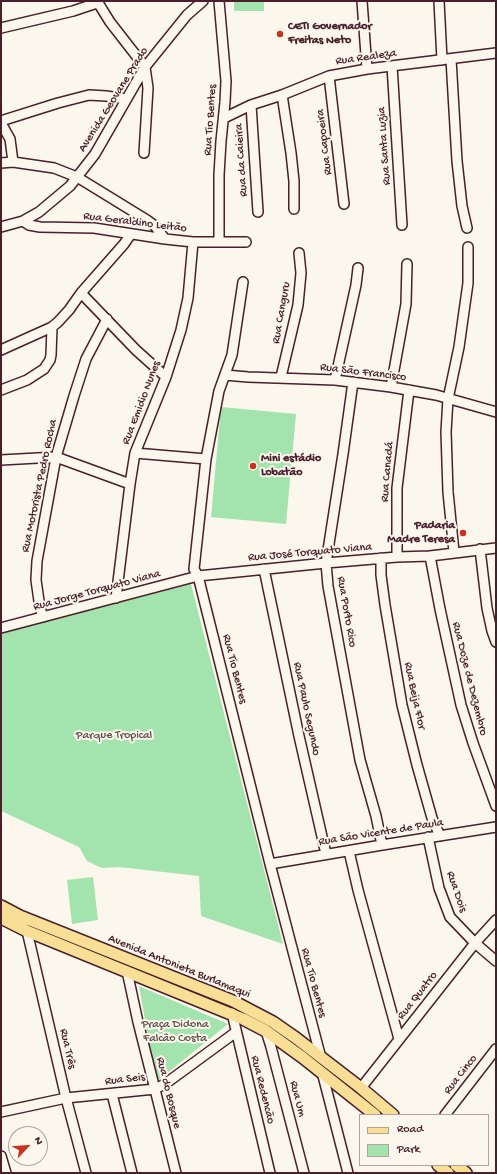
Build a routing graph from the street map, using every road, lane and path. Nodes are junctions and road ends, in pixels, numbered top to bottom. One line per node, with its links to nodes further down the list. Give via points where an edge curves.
1 (202, 1): 10 (street, Avenida Geovane Prado, via 187,15)
2 (219, 1): 16 (street, Rua Tio Bentes, via 226,81)
3 (362, 1): 11 (street)
4 (439, 1): 8 (street)
5 (97, 2): 6 (street, via 59,15); 10 (street)
6 (1, 28)
7 (496, 53): 8 (street, Rua Realeza)
8 (447, 60): 9 (street, Rua Realeza); 28 (street, via 462,206)
9 (392, 66): 11 (street, Rua Realeza); 26 (street, Rua Santa Luzia)
10 (145, 67): 14 (street, Avenida Geovane Prado); 18 (street, via 148,88)
11 (366, 69): 12 (street, Rua Realeza)
12 (329, 76): 13 (street, Rua Realeza); 22 (street, Rua Capoeira)
13 (282, 95): 15 (street, Rua Realeza); 23 (street, via 294,181)
14 (126, 99): 17 (street, via 89,95); 21 (street, Avenida Geovane Prado, via 95,154)
15 (251, 105): 16 (street, Rua Realeza); 24 (street, Rua da Caieira)
16 (224, 118): 31 (street, Rua Tio Bentes, via 219,175)
17 (1, 122): 19 (street, via 10,139)
18 (144, 153)
19 (13, 162): 20 (street); 21 (street, via 54,168)
20 (1, 163)
21 (78, 177): 25 (street, Avenida Geovane Prado, via 39,212); 30 (street, via 148,220)
22 (344, 204)
23 (294, 209)
24 (258, 212)
25 (23, 221): 27 (street, Avenida Geovane Prado); 29 (street, Rua Geraldino Leitão, via 40,227 94,228)
26 (402, 225)
27 (1, 227)
28 (467, 228)
29 (131, 234): 30 (street, Rua Geraldino Leitão); 39 (street)
30 (165, 239): 32 (street, Rua Geraldino Leitão)
31 (219, 241): 32 (street, Rua Geraldino Leitão); 33 (street, Rua Geraldino Leitão)
32 (193, 242): 44 (street, Rua Emidio Nunes, via 186,305)
33 (246, 242)
34 (468, 247): 51 (street, via 468,283 464,314)
35 (299, 253): 45 (street, Rua Canguru, via 301,273 298,305)
36 (408, 264): 48 (street, via 406,304)
37 (358, 268): 46 (street)
38 (243, 282): 43 (street, Rua Tio Bentes, via 232,355)
39 (81, 293): 40 (street); 41 (street, via 64,317)
40 (107, 319): 44 (street); 54 (street, Rua Motorista Pedro Rocha, via 86,359)
41 (52, 327): 42 (street); 49 (street, via 51,356 44,369 27,380)
42 (1, 350)
43 (225, 375): 45 (street, Rua São Francisco); 55 (street, Rua Tio Bentes, via 218,391)
44 (166, 377): 53 (street, Rua Emidio Nunes)
45 (281, 377): 46 (street, Rua São Francisco)
46 (336, 380): 47 (street, Rua São Francisco)
47 (353, 382): 48 (street, Rua São Francisco); 64 (street, Rua Porto Rico)
48 (391, 387): 50 (street, Rua São Francisco)
49 (1, 390)
50 (409, 390): 51 (street, Rua São Francisco); 62 (street, Rua Canadá, via 397,488)
51 (448, 399): 52 (street, Rua São Francisco); 60 (street, via 447,463)
52 (496, 412)
53 (136, 452): 55 (street); 57 (street, Rua Emidio Nunes)
54 (56, 457): 56 (street); 57 (street); 68 (street, Rua Motorista Pedro Rocha, via 36,561 36,580)
55 (206, 459): 66 (street, Rua Tio Bentes, via 194,569)
56 (1, 460)
57 (130, 484): 67 (street, Rua Emidio Nunes)
58 (496, 548): 59 (street, Rua José Torquato Viana)
59 (480, 550): 60 (street, Rua José Torquato Viana); 70 (street, via 487,608)
60 (454, 552): 61 (street, Rua José Torquato Viana)
61 (430, 556): 62 (street, Rua José Torquato Viana); 71 (street, Rua Doze de Dezembro, via 462,705)
62 (397, 557): 63 (street, Rua José Torquato Viana)
63 (381, 558): 64 (street, Rua José Torquato Viana); 73 (street, Rua Beija Flor, via 385,605 402,705 432,818)
64 (326, 563): 65 (street, Rua José Torquato Viana); 75 (street, Rua Porto Rico, via 360,760)
65 (264, 569): 66 (street, Rua José Torquato Viana); 77 (street, Rua Paulo Segundo)
66 (198, 576): 67 (street, Rua Jorge Torquato Viana); 78 (street, Rua Tio Bentes)
67 (116, 598): 68 (street, Rua Jorge Torquato Viana)
68 (43, 617): 69 (street, Rua Jorge Torquato Viana)
69 (1, 628)
70 (496, 642)
71 (496, 806)
72 (496, 827): 73 (street, Rua São Vicente de Paula)
73 (440, 836): 74 (street, Rua São Vicente de Paula)
74 (428, 837): 75 (street, Rua São Vicente de Paula); 83 (street, Rua Dois, via 439,888 450,917)
75 (382, 844): 76 (street, Rua São Vicente de Paula)
76 (349, 851): 77 (street, Rua São Vicente de Paula); 93 (street)
77 (326, 854): 78 (street, Rua São Vicente de Paula)
78 (270, 864): 95 (street, Rua Tio Bentes)
79 (1, 906): 86 (main road, Avenida Antonieta Burlamaqui, via 20,916)
80 (1, 918): 82 (main road, Avenida Antonieta Burlamaqui)
81 (496, 920): 83 (street, Rua Quatro)
82 (27, 931): 85 (main road, Avenida Antonieta Burlamaqui); 101 (street, Rua Três)
83 (475, 943): 84 (street, Rua Dois); 93 (street, Rua Quatro)
84 (496, 961)
85 (127, 971): 88 (main road, Avenida Antonieta Burlamaqui); 99 (street, Rua do Bosque)
86 (201, 988): 87 (main road, Avenida Antonieta Burlamaqui); 88 (main road)
87 (218, 995): 89 (main road); 95 (main road, Avenida Antonieta Burlamaqui, via 272,1022)
88 (197, 999): 89 (main road, Avenida Antonieta Burlamaqui)
89 (214, 1006): 90 (main road, Avenida Antonieta Burlamaqui)
90 (232, 1013): 91 (main road, Avenida Antonieta Burlamaqui); 92 (street, Rua Redencão)
91 (266, 1031): 96 (main road, Avenida Antonieta Burlamaqui); 114 (street, Rua Um)
92 (236, 1032): 99 (street, Rua Seis); 113 (street, Rua Redencão)
93 (399, 1038): 98 (street, Rua Quatro)
94 (496, 1049): 105 (street, Rua Cinco)
95 (321, 1058): 96 (main road); 97 (main road, Avenida Antonieta Burlamaqui)
96 (322, 1072): 97 (main road, Avenida Antonieta Burlamaqui); 115 (street)
97 (337, 1077): 98 (main road, Avenida Antonieta Burlamaqui); 103 (main road, Avenida Antonieta Burlamaqui)
98 (361, 1088): 104 (main road, Avenida Antonieta Burlamaqui)
99 (155, 1089): 100 (street, Rua Seis); 112 (street, Rua do Bosque)
100 (112, 1094): 101 (street, Rua Seis); 111 (street)
101 (66, 1098): 102 (street, Rua Seis); 110 (street, Rua Três)
102 (1, 1112)
103 (374, 1114)
104 (391, 1114)
105 (445, 1114)
106 (1, 1156): 109 (street)
107 (439, 1166): 116 (main road)
108 (457, 1166): 117 (main road)
109 (6, 1173)
110 (86, 1173)
111 (132, 1173)
112 (176, 1173)
113 (270, 1173)
114 (304, 1173)
115 (348, 1173)
116 (448, 1173)
117 (466, 1173)

